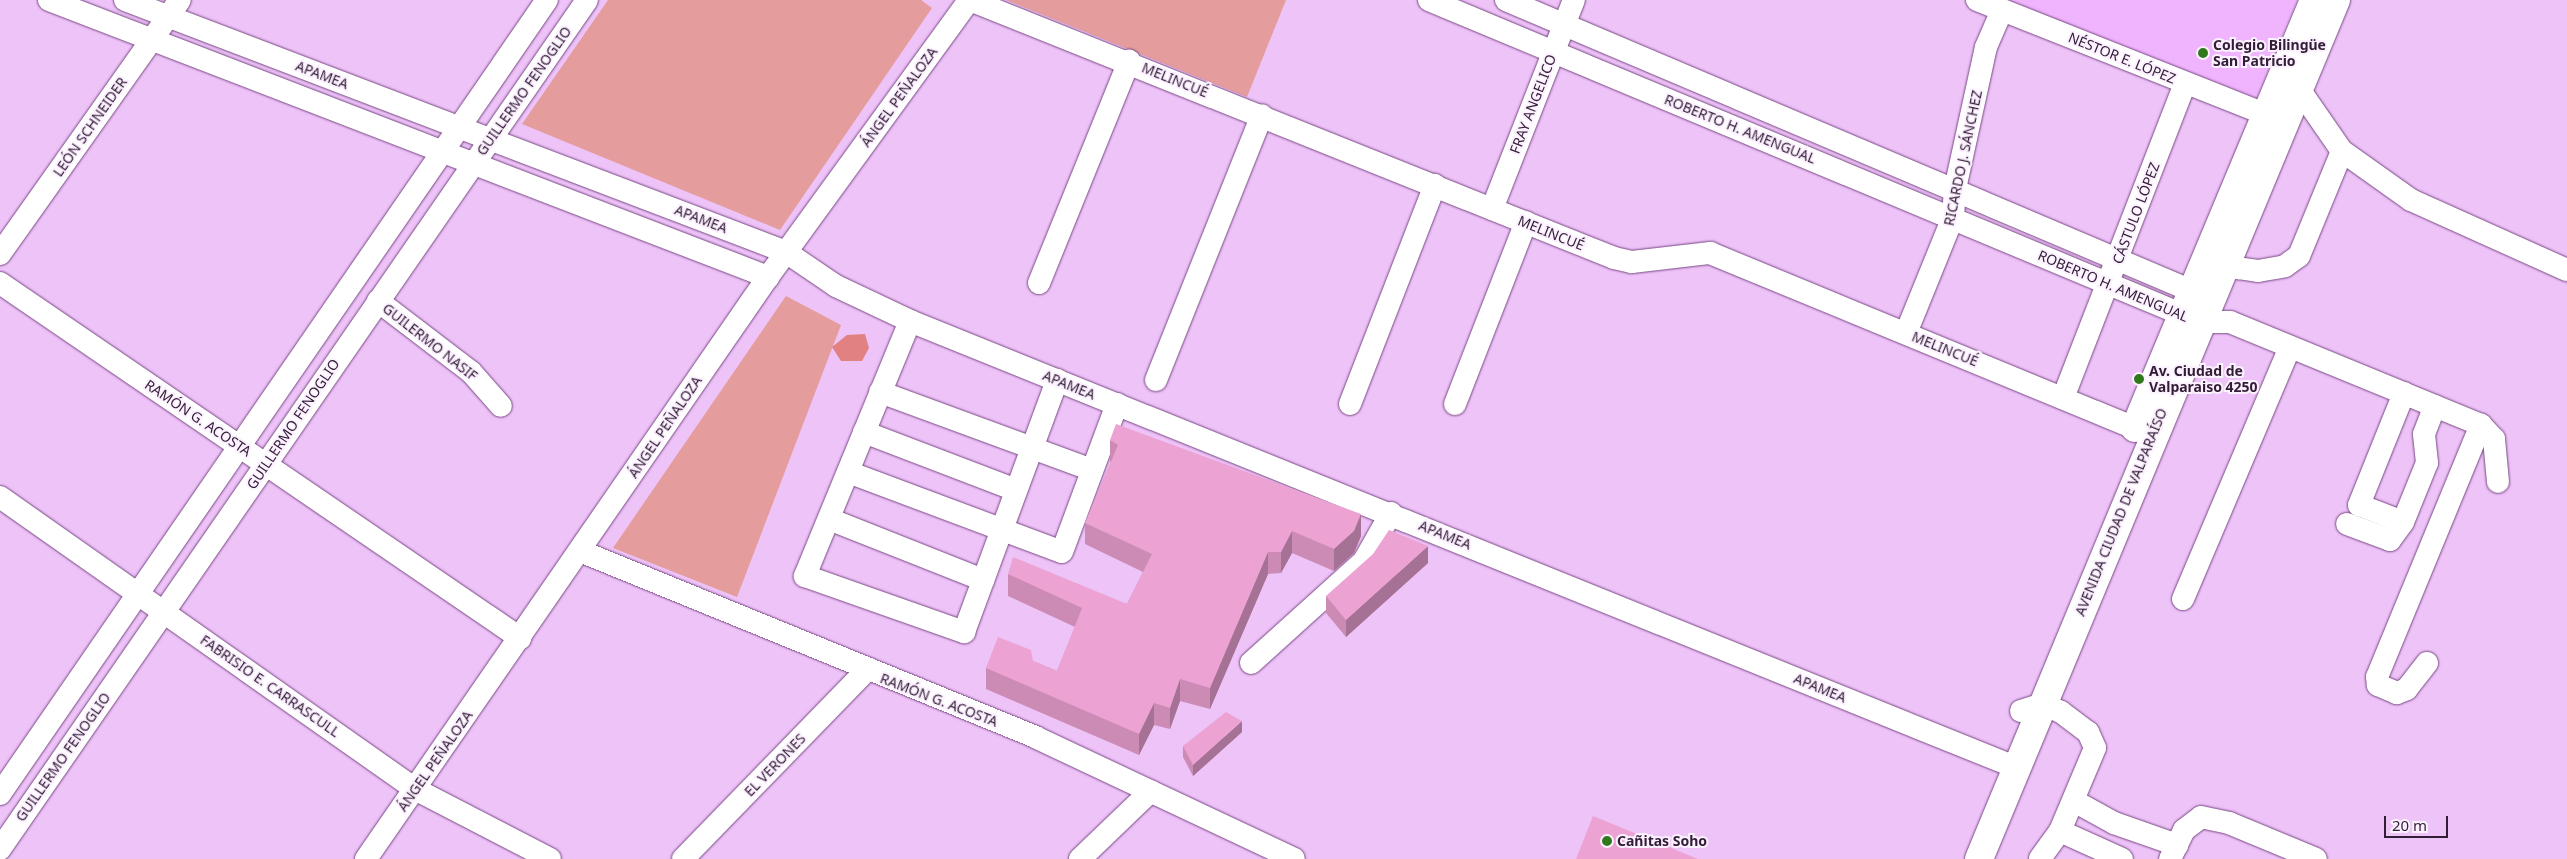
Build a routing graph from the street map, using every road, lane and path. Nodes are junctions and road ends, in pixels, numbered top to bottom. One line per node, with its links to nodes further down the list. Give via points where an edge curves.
1 (49, 0): 15 (street, APAMEA)
2 (125, 0): 12 (street, APAMEA)
3 (547, 0): 22 (street)
4 (587, 0): 23 (street, GUILLERMO FENOGLIO)
5 (970, 0): 17 (street, MELINCUÉ); 32 (street, ÁNGEL PEÑALOZA)
6 (1429, 0): 16 (street, ROBERTO H. AMENGUAL)
7 (1506, 0): 14 (street, ROBERTO H. AMENGUAL)
8 (1574, 0): 14 (street, FRAY ANGELICO)
9 (1977, 0): 13 (street, NÉSTOR E. LÓPEZ)
10 (2314, 0): 21 (main road, AVENIDA CIUDAD DE VALPARAÍSO)
11 (2336, 0): 19 (main road, AVENIDA CIUDAD DE VALPARAÍSO)
12 (174, 8): 15 (street, LEÓN SCHNEIDER); 22 (street, APAMEA)
13 (2002, 10): 18 (street, NÉSTOR E. LÓPEZ); 28 (street, RICARDO J. SÁNCHEZ, via 1986,47)
14 (1564, 24): 16 (street, FRAY ANGELICO); 28 (street, ROBERTO H. AMENGUAL)
15 (152, 39): 24 (street, APAMEA); 33 (street, LEÓN SCHNEIDER)
16 (1553, 52): 29 (street, FRAY ANGELICO); 30 (street, ROBERTO H. AMENGUAL)
17 (1129, 61): 20 (street, MELINCUÉ); 39 (street)
18 (2185, 84): 21 (street, NÉSTOR E. LÓPEZ); 34 (street, CÁSTULO LÓPEZ)
19 (2299, 89): 25 (street); 35 (main road, AVENIDA CIUDAD DE VALPARAÍSO)
20 (1262, 115): 27 (street, MELINCUÉ); 47 (street)
21 (2267, 115): 42 (main road, AVENIDA CIUDAD DE VALPARAÍSO)
22 (459, 127): 23 (street, APAMEA); 24 (street)
23 (490, 139): 26 (street, GUILLERMO FENOGLIO); 32 (street, APAMEA)
24 (441, 151): 26 (street, APAMEA); 59 (street)
25 (2342, 152): 35 (street, via 2299,256 2285,266 2258,271); 36 (street, via 2446,219)
26 (473, 163): 37 (street, APAMEA); 41 (street, GUILLERMO FENOGLIO)
27 (1435, 185): 29 (street, MELINCUÉ); 52 (street)
28 (1955, 189): 30 (street, RICARDO J. SÁNCHEZ); 34 (street, ROBERTO H. AMENGUAL)
29 (1492, 209): 31 (street, MELINCUÉ)
30 (1953, 217): 40 (street, ROBERTO H. AMENGUAL); 44 (street, RICARDO J. SÁNCHEZ)
31 (1526, 222): 44 (street, MELINCUÉ, via 1632,262 1710,253); 53 (street)
32 (786, 252): 37 (street, ÁNGEL PEÑALOZA); 43 (street, APAMEA, via 836,286)
33 (0, 254)
34 (2119, 258): 40 (street, CÁSTULO LÓPEZ); 42 (street, ROBERTO H. AMENGUAL)
35 (2223, 266): 42 (main road, AVENIDA CIUDAD DE VALPARAÍSO)
36 (2567, 270)
37 (768, 277): 72 (street, ÁNGEL PEÑALOZA)
38 (0, 283): 59 (street, RAMÓN G. ACOSTA)
39 (1039, 283)
40 (2108, 284): 42 (street, ROBERTO H. AMENGUAL); 50 (street, CÁSTULO LÓPEZ)
41 (378, 301): 54 (street, GUILERMO NASIF, via 471,372); 61 (street, GUILLERMO FENOGLIO)
42 (2195, 306): 45 (street, ROBERTO H. AMENGUAL); 57 (main road, AVENIDA CIUDAD DE VALPARAÍSO); 81 (main road, AVENIDA CIUDAD DE VALPARAÍSO)
43 (910, 321): 46 (street, APAMEA); 48 (street)
44 (1906, 333): 50 (street, MELINCUÉ)
45 (2290, 347): 49 (street); 75 (street)
46 (1057, 380): 51 (street, APAMEA); 60 (street)
47 (1156, 380)
48 (880, 392): 58 (street); 60 (street)
49 (2404, 393): 55 (street); 69 (street, via 2359,505)
50 (2063, 398): 57 (street, MELINCUÉ)
51 (1117, 404): 62 (street); 67 (street, APAMEA)
52 (1350, 404)
53 (1455, 404)
54 (501, 406)
55 (2435, 406): 56 (street); 69 (street, via 2424,434 2427,463)
56 (2481, 425): 64 (street, via 2494,439); 78 (street, via 2377,677 2378,685 2397,693 2407,688)
57 (2135, 428): 81 (main road, AVENIDA CIUDAD DE VALPARAÍSO)
58 (864, 432): 63 (street); 65 (street)
59 (239, 446): 61 (street, RAMÓN G. ACOSTA); 74 (street)
60 (1032, 446): 62 (street); 65 (street)
61 (266, 464): 76 (street, GUILLERMO FENOGLIO); 77 (street, RAMÓN G. ACOSTA)
62 (1092, 470): 71 (street, via 1062,552)
63 (848, 472): 68 (street); 71 (street)
64 (2498, 482)
65 (1016, 490): 71 (street)
66 (0, 497): 74 (street, FABRISIO E. CARRASCULL)
67 (1391, 513): 79 (street, via 1364,560); 82 (street, APAMEA)
68 (828, 519): 73 (street); 73 (street, via 805,576 964,632)
69 (2403, 522): 70 (street, via 2390,540)
70 (2347, 524)
71 (1001, 532): 73 (street)
72 (580, 552): 77 (street, ÁNGEL PEÑALOZA); 80 (street, RAMÓN G. ACOSTA)
73 (983, 580)
74 (137, 593): 76 (street, FABRISIO E. CARRASCULL); 85 (street)
75 (2183, 600)
76 (164, 612): 83 (street, FABRISIO E. CARRASCULL); 88 (street, GUILLERMO FENOGLIO)
77 (520, 638): 83 (street, ÁNGEL PEÑALOZA)
78 (2427, 662)
79 (1251, 664)
80 (866, 672): 84 (street, RAMÓN G. ACOSTA, via 1035,737); 92 (street, EL VERONES)
81 (2032, 708): 82 (main road, AVENIDA CIUDAD DE VALPARAÍSO); 86 (street, via 2073,718 2092,739 2094,758)
82 (2008, 764): 95 (main road, AVENIDA CIUDAD DE VALPARAÍSO); 96 (main road, AVENIDA CIUDAD DE VALPARAÍSO)
83 (415, 788): 90 (street, ÁNGEL PEÑALOZA); 91 (street, FABRISIO E. CARRASCULL)
84 (1151, 791): 93 (street); 94 (street, RAMÓN G. ACOSTA)
85 (0, 794)
86 (2074, 800): 87 (street); 89 (street)
87 (2060, 831): 97 (street); 98 (street)
88 (0, 849)
89 (2173, 852): 99 (street, via 2184,830 2201,817 2229,823)
90 (366, 859)
91 (550, 859)
92 (683, 859)
93 (1080, 859)
94 (1294, 859)
95 (1960, 859)
96 (1979, 859)
97 (2040, 859)
98 (2122, 859)
99 (2316, 859)

